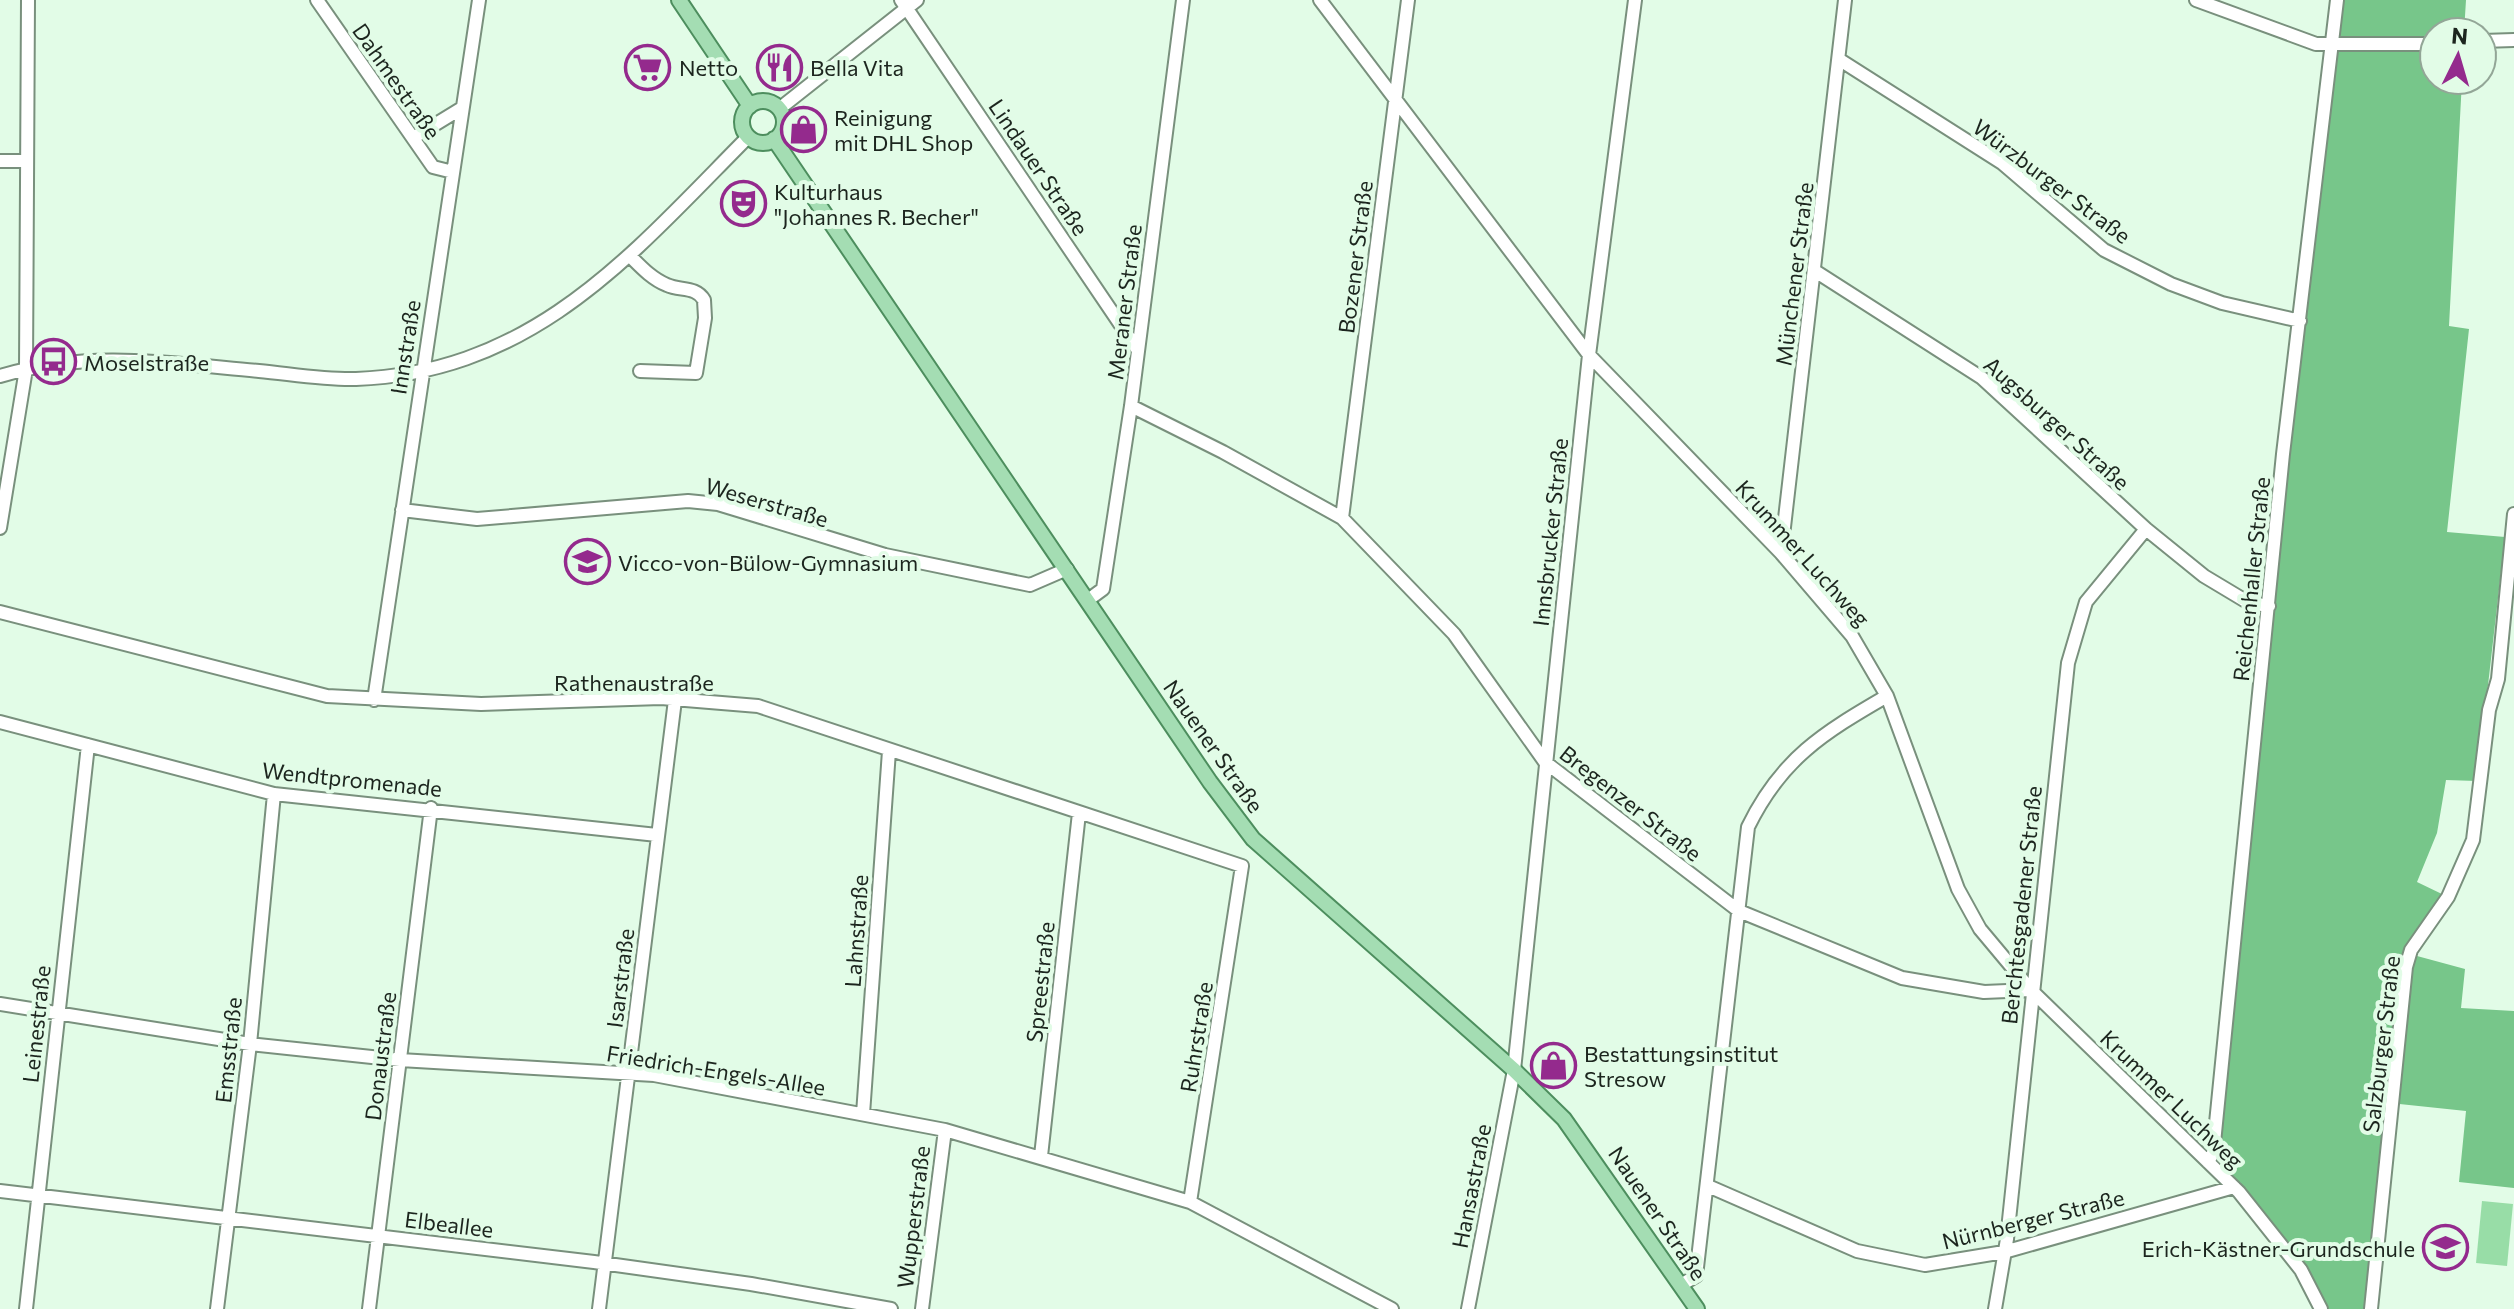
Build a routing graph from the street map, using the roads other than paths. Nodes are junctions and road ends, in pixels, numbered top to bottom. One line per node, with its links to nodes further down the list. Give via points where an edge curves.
1 (28, 0): 24 (street)
2 (317, 0): 21 (street, Dahmestraße)
3 (479, 0): 18 (street, Innstraße)
4 (679, 0): 17 (main road)
5 (1183, 0): 29 (street, Meraner Straße)
6 (1320, 0): 16 (street, Krummer Luchweg)
7 (1408, 0): 16 (street, Bozener Straße)
8 (1635, 0): 30 (street, Innsbrucker Straße)
9 (1845, 0): 15 (street, Münchener Straße)
10 (2196, 0): 14 (street, via 2269,29)
11 (2337, 0): 14 (street, Reichenhaller Straße)
12 (909, 3): 19 (street); 29 (street, Lindauer Straße)
13 (2418, 44): 14 (street)
14 (2333, 46): 28 (street, Reichenhaller Straße)
15 (1840, 60): 27 (street, Münchener Straße); 28 (street, Würzburger Straße, via 2002,163 2104,250 2222,303)
16 (1395, 98): 30 (street, Krummer Luchweg); 38 (street, Bozener Straße)
17 (750, 106): 19 (main road, via 768,102); 20 (main road, via 742,125)
18 (462, 108): 21 (street); 25 (street, Innstraße)
19 (779, 109): 22 (main road, via 783,122)
20 (748, 137): 22 (main road, via 761,143); 26 (street)
21 (413, 138): 25 (street, Dahmestraße, via 433,167)
22 (774, 139): 42 (main road, Nauener Straße)
23 (0, 161): 24 (street)
24 (25, 161): 31 (street)
25 (453, 172): 32 (street, Innstraße)
26 (630, 256): 32 (street, via 563,312 514,340); 33 (street, via 650,276 695,291 704,300 696,373)
27 (1815, 271): 40 (street, Augsburger Straße, via 1982,378); 41 (street, Münchener Straße)
28 (2300, 321): 44 (street, Reichenhaller Straße)
29 (1137, 349): 35 (street, Meraner Straße)
30 (1589, 355): 41 (street, Krummer Luchweg); 52 (street, Innsbrucker Straße)
31 (26, 369): 32 (street, via 125,358 356,379); 34 (street); 39 (street)
32 (421, 370): 36 (street, Innstraße)
33 (640, 371)
34 (0, 376)
35 (1131, 406): 38 (street, Bregenzer Straße); 43 (street, Meraner Straße, via 1103,589)
36 (402, 510): 42 (street, Weserstraße, via 477,519 688,501 718,504 885,555 1030,585); 47 (street, Innstraße)
37 (2514, 514): 91 (street, Salzburger Straße, via 2498,679 2489,710 2473,840 2448,897 2411,950 2406,967)
38 (1342, 518): 52 (street, Bregenzer Straße, via 1454,634)
39 (0, 528)
40 (2146, 529): 44 (street, Augsburger Straße, via 2204,576 2249,603); 59 (street, Berchtesgadener Straße, via 2092,593 2077,625 2068,663)
41 (1781, 553): 46 (street, Krummer Luchweg, via 1852,636)
42 (1067, 569): 43 (main road, Nauener Straße)
43 (1088, 600): 64 (main road, Nauener Straße, via 1253,839)
44 (2269, 606): 69 (street, Reichenhaller Straße)
45 (0, 612): 47 (street, Rathenaustraße, via 327,696)
46 (1887, 696): 58 (street, via 1804,748 1765,794 1748,827); 59 (street, Krummer Luchweg, via 1958,889 1980,929)
47 (374, 700): 48 (street, Rathenaustraße)
48 (675, 700): 51 (street, Rathenaustraße, via 758,706); 56 (street, Isarstraße)
49 (0, 722): 50 (street, Wendtpromenade)
50 (88, 745): 53 (street, Wendtpromenade); 61 (street, Leinestraße)
51 (889, 751): 55 (street, Rathenaustraße); 66 (street, Lahnstraße)
52 (1545, 762): 58 (street, Bregenzer Straße); 64 (street, Innsbrucker Straße)
53 (274, 794): 54 (street, Wendtpromenade); 62 (street, Emsstraße)
54 (431, 808): 56 (street, Wendtpromenade); 63 (street, Donaustraße)
55 (1079, 813): 57 (street, Rathenaustraße, via 1242,866); 68 (street, Spreestraße)
56 (657, 835): 65 (street, Isarstraße)
57 (1241, 877): 74 (street, Ruhrstraße)
58 (1739, 911): 59 (street, Bregenzer Straße, via 1902,978 1984,992); 70 (street)
59 (2031, 990): 69 (street, Krummer Luchweg); 77 (street, Berchtesgadener Straße)
60 (0, 1004): 61 (street, Friedrich-Engels-Allee)
61 (57, 1014): 62 (street, Friedrich-Engels-Allee); 73 (street, Leinestraße)
62 (250, 1044): 63 (street, Friedrich-Engels-Allee); 75 (street, Emsstraße)
63 (400, 1060): 65 (street, Friedrich-Engels-Allee); 76 (street, Donaustraße)
64 (1514, 1070): 79 (main road, Nauener Straße, via 1581,1139); 87 (street, Hansastraße)
65 (628, 1073): 66 (street, Friedrich-Engels-Allee); 78 (street, Isarstraße)
66 (863, 1114): 67 (street, Friedrich-Engels-Allee)
67 (945, 1130): 68 (street, Friedrich-Engels-Allee); 85 (street, Wupperstraße)
68 (1041, 1156): 74 (street, Friedrich-Engels-Allee)
69 (2208, 1162): 71 (street, Krummer Luchweg)
70 (1708, 1186): 77 (street, Nürnberger Straße, via 1857,1251 1925,1265); 79 (street, via 1696,1276)
71 (2234, 1187): 77 (street, Nürnberger Straße); 90 (street, Krummer Luchweg, via 2301,1270)
72 (0, 1191): 73 (street, Elbeallee)
73 (38, 1195): 75 (street, Elbeallee); 80 (street, Leinestraße)
74 (1190, 1202): 86 (street, Friedrich-Engels-Allee)
75 (228, 1217): 76 (street, Elbeallee); 81 (street, Emsstraße)
76 (378, 1235): 78 (street, Elbeallee); 82 (street, Donaustraße)
77 (2004, 1252): 89 (street, Berchtesgadener Straße)
78 (605, 1264): 83 (street, Isarstraße); 84 (street, Elbeallee)
79 (1681, 1285): 88 (main road, Nauener Straße)
80 (26, 1309)
81 (217, 1309)
82 (369, 1309)
83 (599, 1309)
84 (891, 1309)
85 (922, 1309)
86 (1392, 1309)
87 (1468, 1309)
88 (1697, 1309)
89 (1995, 1309)
90 (2321, 1309)
91 (2371, 1309)

